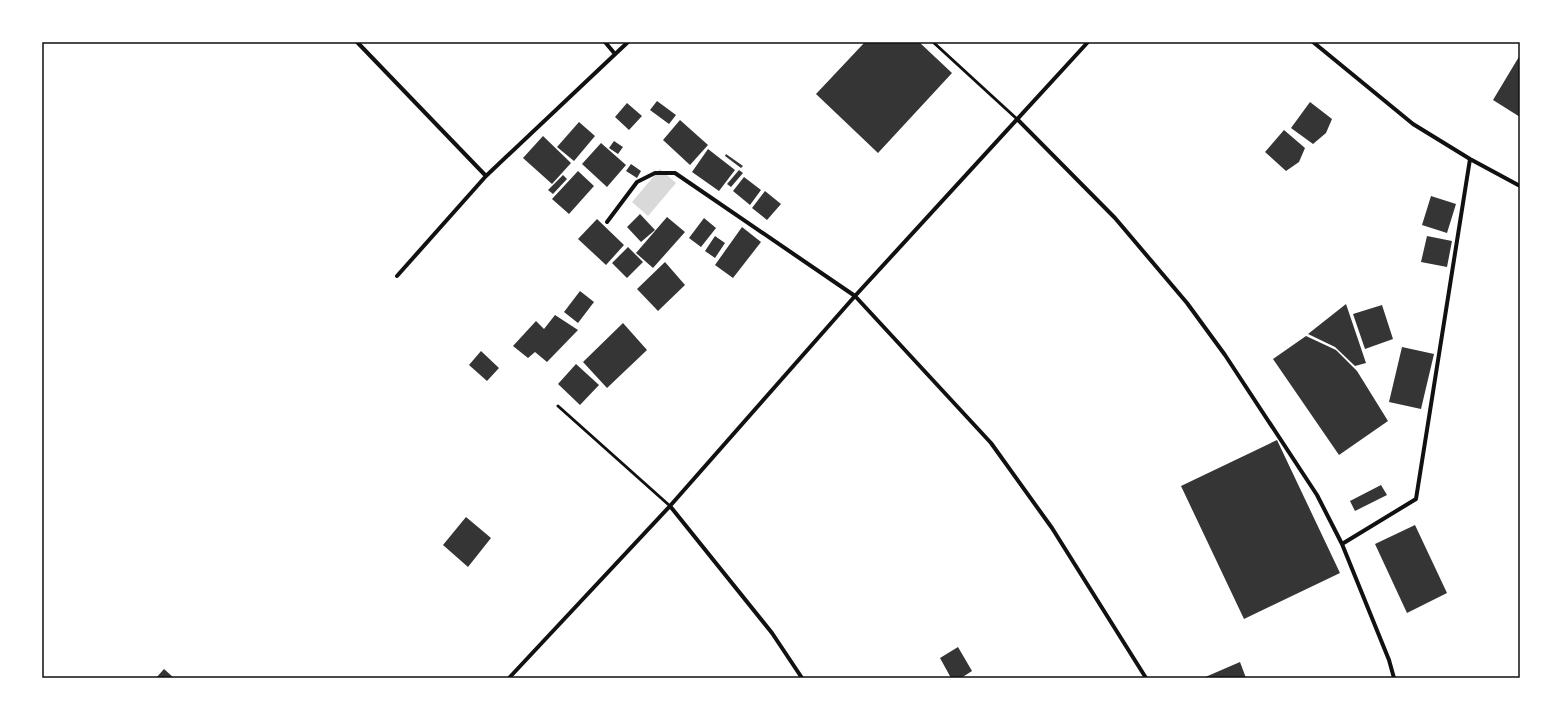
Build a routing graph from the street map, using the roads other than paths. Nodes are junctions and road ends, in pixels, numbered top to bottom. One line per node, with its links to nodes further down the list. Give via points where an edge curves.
1 (357, 42): 10 (street)
2 (605, 42): 7 (street)
3 (628, 42): 7 (street)
4 (932, 42): 8 (lane)
5 (1088, 42): 8 (street)
6 (1313, 42): 9 (street, via 1413,124)
7 (615, 54): 10 (street)
8 (1016, 119): 14 (street); 17 (street, via 1115,218 1187,303 1225,355 1317,495)
9 (1470, 159): 11 (street); 17 (street, via 1416,499)
10 (486, 176): 13 (street)
11 (1520, 186)
12 (607, 222): 14 (street, via 637,182 655,172 675,173)
13 (396, 276)
14 (856, 296): 16 (street); 20 (street, via 991,442 1052,528)
15 (558, 406): 16 (lane)
16 (670, 506): 18 (street); 19 (street, via 772,633)
17 (1342, 544): 21 (street)
18 (509, 678)
19 (802, 678)
20 (1146, 678)
21 (1394, 678)

